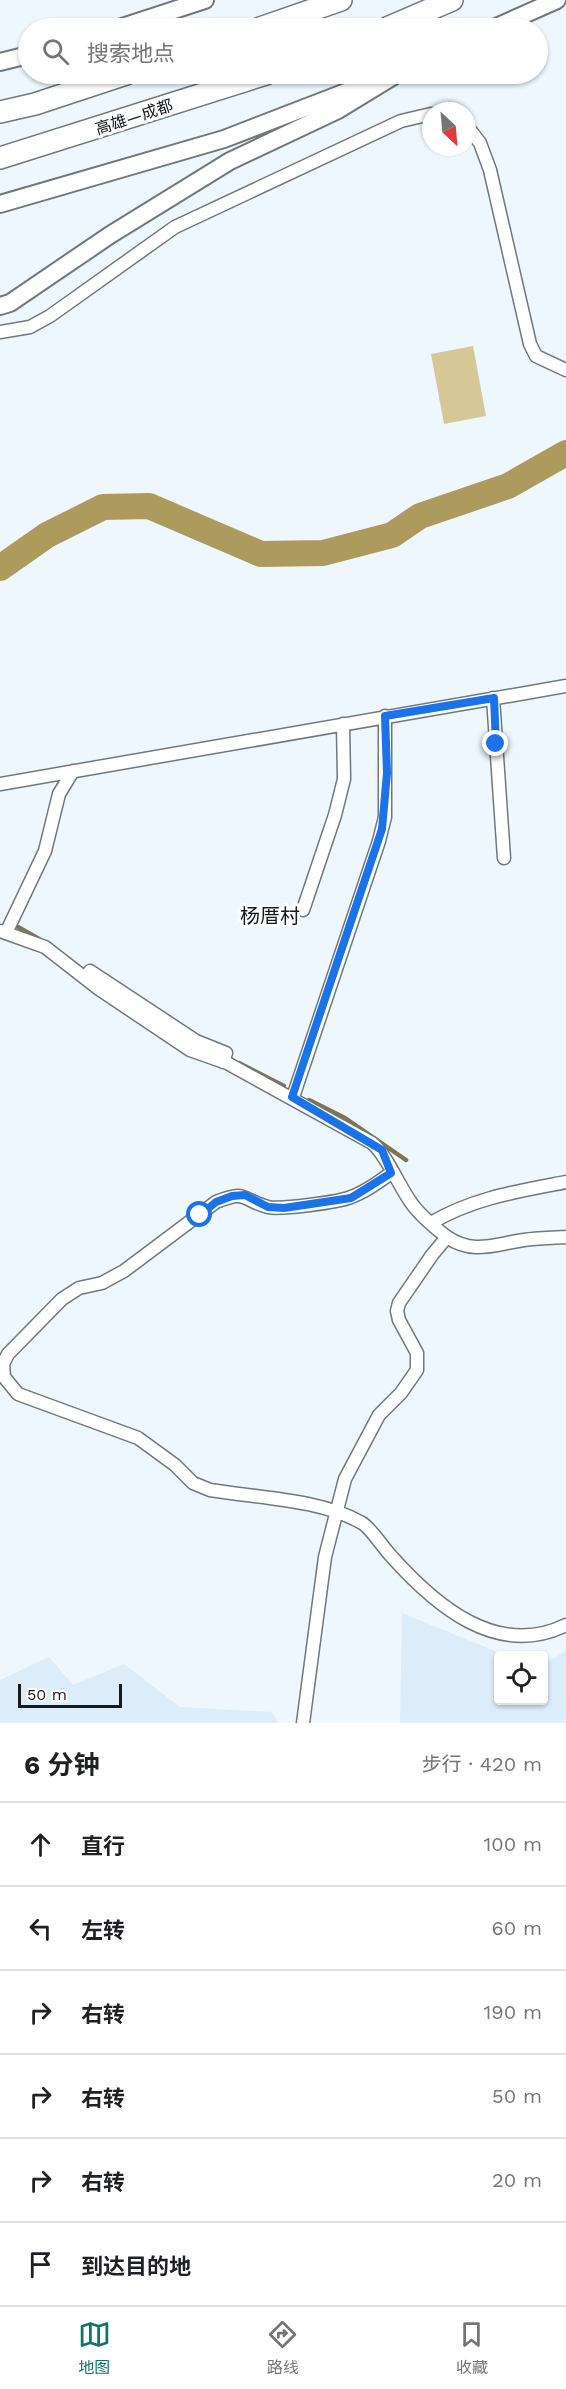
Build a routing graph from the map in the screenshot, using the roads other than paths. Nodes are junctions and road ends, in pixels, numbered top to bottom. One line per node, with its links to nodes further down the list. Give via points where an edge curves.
1 (205, 0): 5 (street)
2 (341, 0): 6 (highway)
3 (452, 0): 7 (highway)
4 (556, 0): 8 (street)
5 (149, 18)
6 (289, 18)
7 (410, 18)
8 (516, 18)
9 (18, 58): 10 (street)
10 (0, 62)
11 (96, 84): 15 (highway)
12 (234, 84): 18 (highway, 高雄—成都)
13 (369, 84): 19 (street, via 224,139)
14 (379, 84): 20 (street, via 338,110 230,160)
15 (0, 112)
16 (422, 116): 21 (street, via 401,121 175,228 51,316 30,327)
17 (476, 138): 22 (street, via 490,170 530,344 536,356)
18 (0, 158)
19 (0, 204)
20 (5, 304)
21 (0, 332)
22 (566, 370)
23 (566, 686): 24 (street)
24 (494, 698): 25 (street); 29 (street)
25 (385, 716): 26 (street); 32 (street, via 385,806 379,842)
26 (343, 724): 27 (street); 30 (street, via 344,779)
27 (73, 771): 28 (street); 31 (street, via 59,794 45,851)
28 (0, 784)
29 (504, 858)
30 (303, 910)
31 (3, 932): 32 (street, via 45,947 193,1045)
32 (292, 1097): 33 (street, via 377,1146)
33 (391, 1173): 35 (street); 38 (street, via 351,1198 284,1208 268,1207 245,1195 216,1202 124,1270 62,1299 8,1354 3,1364 4,1377 18,1395 138,1438 193,1483 210,1490)
34 (566, 1182): 35 (street, via 493,1196 456,1208)
35 (431, 1223): 36 (street)
36 (447, 1237): 37 (street, via 457,1244 484,1248 524,1239); 38 (street, via 397,1311 417,1353 417,1371 379,1415 345,1479)
37 (566, 1237)
38 (336, 1510): 39 (street, via 365,1524 396,1562 449,1612 478,1628 534,1634); 40 (street, via 325,1557)
39 (566, 1625)
40 (303, 1723)

